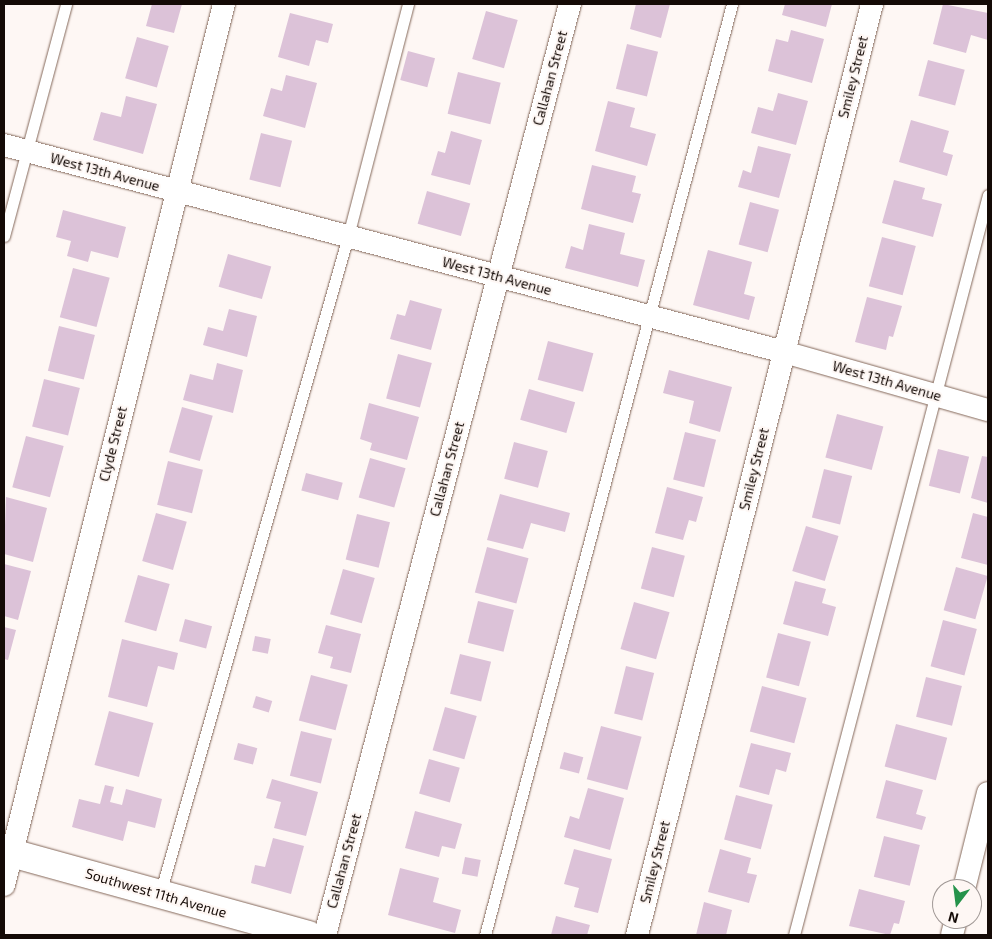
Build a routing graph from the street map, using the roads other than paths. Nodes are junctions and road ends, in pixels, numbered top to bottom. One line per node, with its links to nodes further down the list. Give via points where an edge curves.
1 (66, 4): 8 (lane)
2 (224, 4): 9 (street, Clyde Street)
3 (408, 4): 12 (lane)
4 (570, 4): 13 (street, Callahan Street)
5 (732, 4): 14 (lane)
6 (872, 4): 15 (street, Smiley Street)
7 (4, 145): 8 (street, West 13th Avenue)
8 (26, 151): 9 (street, West 13th Avenue); 11 (lane)
9 (175, 190): 12 (street, West 13th Avenue); 19 (street, Clyde Street)
10 (988, 195): 16 (lane)
11 (4, 236)
12 (348, 236): 13 (street, West 13th Avenue); 22 (lane)
13 (498, 276): 14 (street, West 13th Avenue); 24 (street, Callahan Street)
14 (652, 317): 15 (street, West 13th Avenue); 25 (lane)
15 (784, 352): 16 (street, West 13th Avenue); 26 (street, Smiley Street)
16 (936, 396): 17 (street, West 13th Avenue); 27 (lane)
17 (988, 410)
18 (988, 793): 20 (street)
19 (8, 852): 21 (street, Clyde Street); 22 (street, Southwest 11th Avenue)
20 (966, 879)
21 (4, 885)
22 (160, 894): 23 (street, Southwest 11th Avenue)
23 (309, 935)
24 (325, 935)
25 (485, 935)
26 (637, 935)
27 (794, 935)

